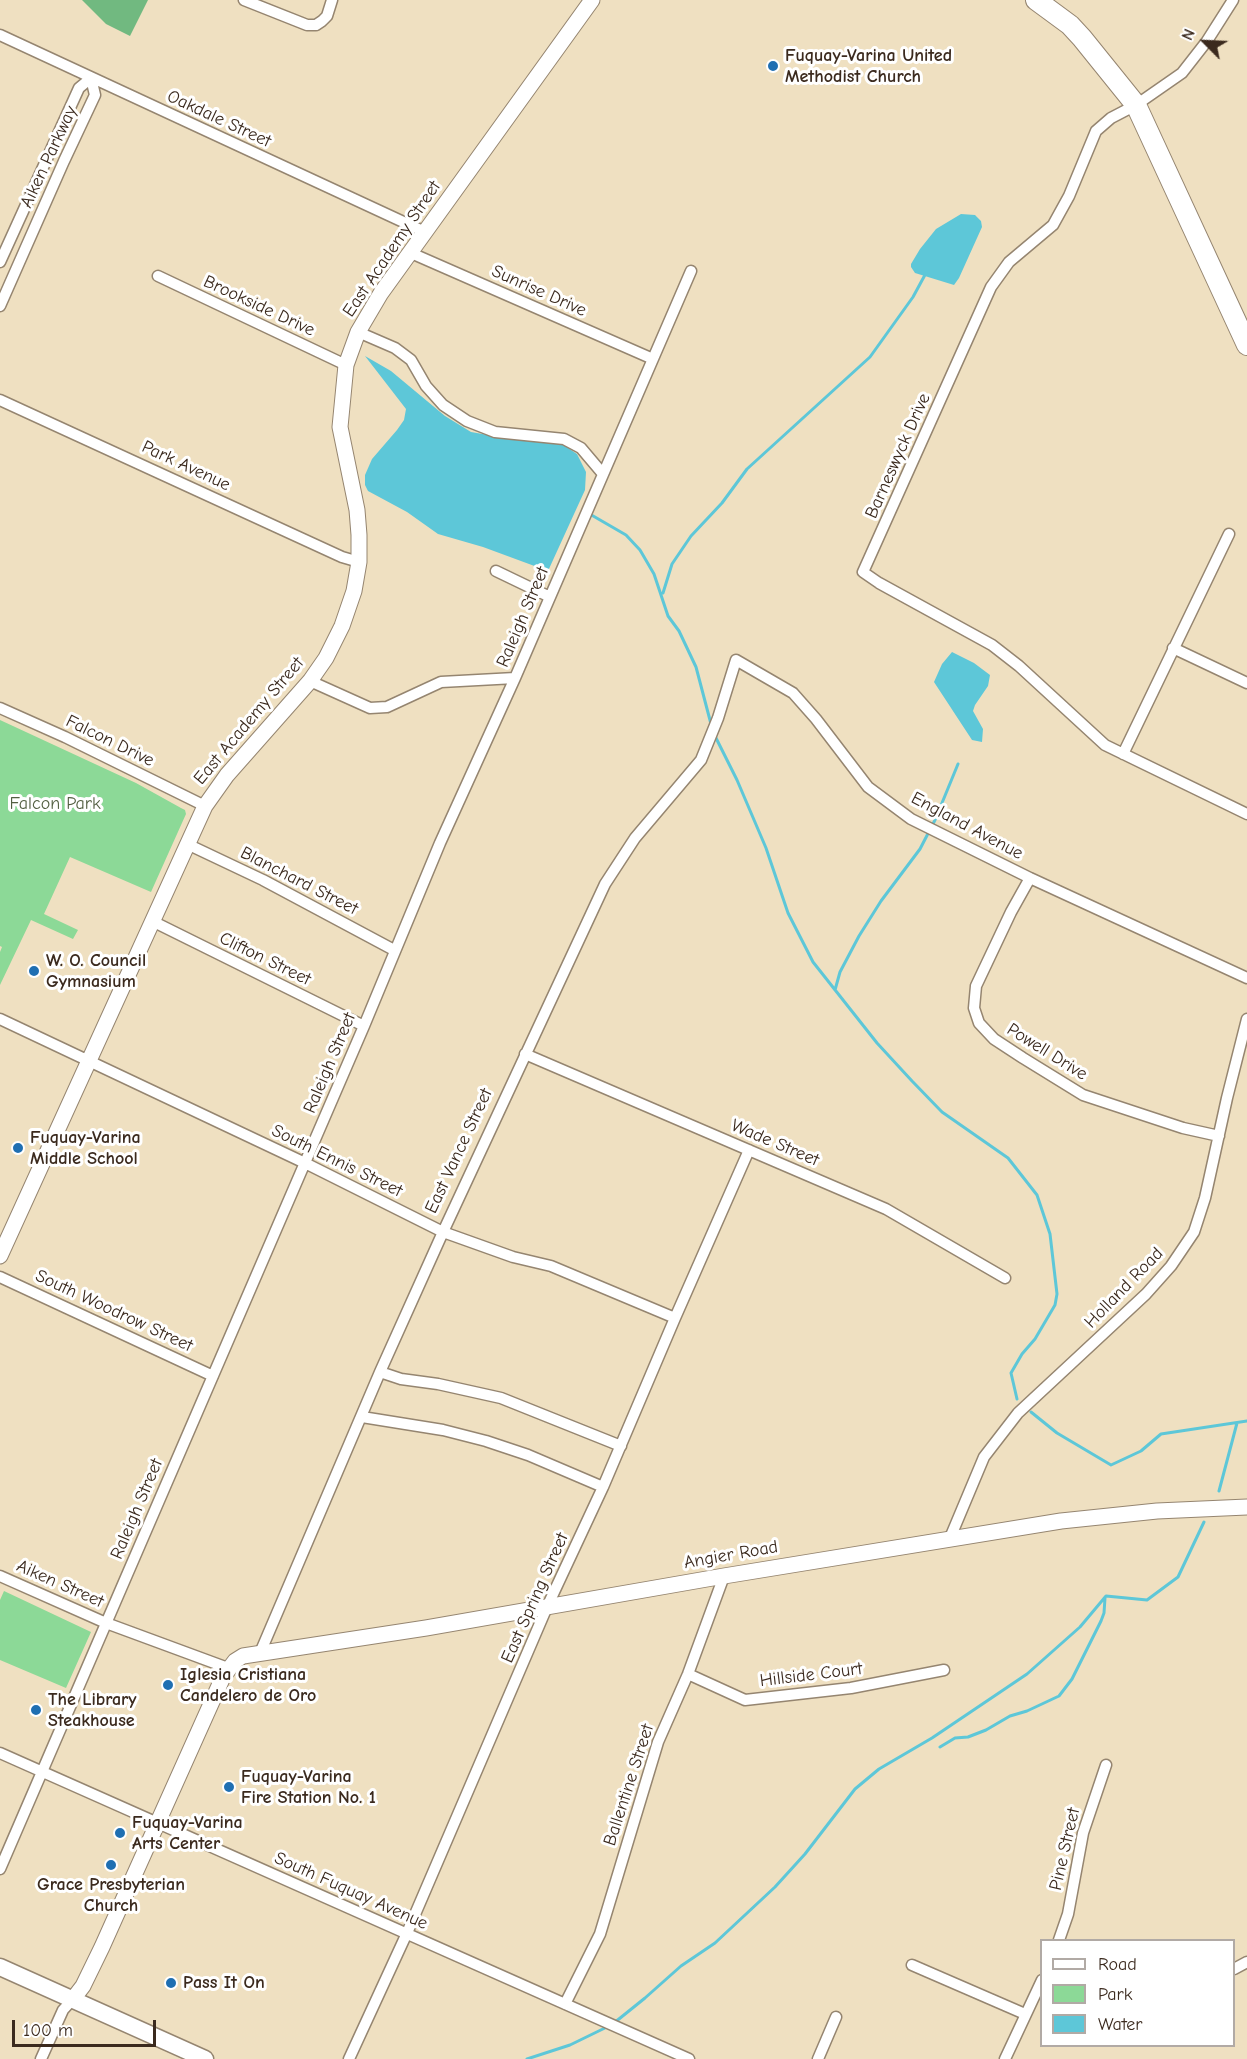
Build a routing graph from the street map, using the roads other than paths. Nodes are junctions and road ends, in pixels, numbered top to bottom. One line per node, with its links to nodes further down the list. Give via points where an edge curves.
1 (244, 0): 6 (street)
2 (332, 0): 6 (street, via 327,16 316,25 300,23)
3 (592, 0): 10 (street, East Academy Street)
4 (1036, 0): 9 (highway, via 1070,25)
5 (1233, 0): 9 (street, Barneswyck Drive, via 1182,73)
6 (266, 5)
7 (0, 35): 8 (street, Oakdale Street)
8 (92, 78): 10 (street, Oakdale Street); 12 (street, Aiken Parkway, via 79,88); 15 (street, Aiken Parkway, via 96,95)
9 (1136, 105): 17 (highway); 32 (street, Barneswyck Drive, via 1096,131 1053,225 1009,262 991,287 863,572 992,645 1105,745)
10 (425, 232): 11 (street, East Academy Street)
11 (411, 253): 16 (street, East Academy Street); 18 (street, Sunrise Drive)
12 (0, 262)
13 (692, 271): 18 (street, Raleigh Street)
14 (158, 276): 19 (street, Brookside Drive)
15 (0, 306)
16 (358, 332): 19 (street, East Academy Street); 21 (street, via 395,348 411,360 443,405 467,421 495,432 564,439 581,448)
17 (1247, 345)
18 (653, 359): 21 (street, Raleigh Street)
19 (346, 365): 23 (street, East Academy Street, via 340,427 357,510)
20 (0, 400): 23 (street, Park Avenue)
21 (603, 474): 25 (street, Raleigh Street)
22 (1229, 534): 26 (street)
23 (358, 562): 28 (street, East Academy Street, via 354,591 342,626)
24 (496, 571): 25 (street)
25 (550, 597): 27 (street, Raleigh Street)
26 (1173, 648): 29 (street); 32 (street)
27 (515, 678): 28 (street, via 441,682 387,707 370,708); 38 (street, Raleigh Street)
28 (310, 681): 33 (street, East Academy Street, via 227,775)
29 (1247, 682)
30 (728, 686): 36 (street, England Avenue, via 736,660 770,678 793,693 868,787 911,819); 43 (street, East Vance Street, via 701,760 636,838 605,884)
31 (0, 708): 33 (street, Falcon Drive)
32 (1123, 754): 34 (street, Barneswyck Drive)
33 (205, 806): 35 (street, East Academy Street)
34 (1247, 814)
35 (187, 844): 37 (street, East Academy Street); 38 (street, Blanchard Street)
36 (1030, 878): 39 (street, England Avenue); 45 (street, Powell Drive, via 976,986 974,1008 979,1023 1004,1045 1083,1095)
37 (152, 921): 42 (street, Clifton Street); 44 (street, East Academy Street)
38 (394, 950): 42 (street, Raleigh Street)
39 (1247, 978)
40 (0, 1019): 44 (street, South Ennis Street)
41 (1247, 1019): 45 (street, Holland Road)
42 (364, 1026): 47 (street, Raleigh Street)
43 (525, 1054): 46 (street, Wade Street); 48 (street, East Vance Street)
44 (89, 1062): 47 (street, South Ennis Street); 49 (street, East Academy Street)
45 (1219, 1136): 59 (street, Holland Road, via 1194,1232 1171,1266 1111,1329 1017,1413 984,1457)
46 (749, 1150): 51 (street, Wade Street, via 885,1209); 52 (street, East Spring Street)
47 (305, 1163): 48 (street, South Ennis Street); 54 (street, Raleigh Street)
48 (443, 1232): 52 (street, South Ennis Street, via 551,1266); 53 (street, East Vance Street)
49 (0, 1256)
50 (0, 1277): 54 (street, South Woodrow Street)
51 (1005, 1278)
52 (675, 1318): 56 (street, East Spring Street)
53 (380, 1372): 55 (street, East Vance Street); 56 (street, via 501,1398)
54 (213, 1376): 63 (street, Raleigh Street)
55 (362, 1417): 57 (street, via 486,1441); 64 (street, East Vance Street)
56 (621, 1446): 57 (street, East Spring Street)
57 (603, 1488): 62 (street, East Spring Street)
58 (1247, 1507): 59 (street, Angier Road, via 1157,1511)
59 (950, 1538): 61 (street, Angier Road)
60 (0, 1576): 63 (street, Aiken Street)
61 (724, 1576): 62 (street, Angier Road); 67 (street, Ballentine Street)
62 (547, 1607): 64 (street, Angier Road); 73 (street, East Spring Street)
63 (106, 1623): 65 (street, Aiken Street); 70 (street, Raleigh Street)
64 (260, 1653): 65 (street, Angier Road, via 243,1656)
65 (228, 1668): 71 (street)
66 (944, 1670): 67 (street, Hillside Court, via 851,1688 745,1700)
67 (688, 1674): 79 (street, Ballentine Street, via 658,1742 600,1934)
68 (0, 1753): 70 (street, South Fuquay Avenue)
69 (1106, 1765): 74 (street, Pine Street, via 1083,1833)
70 (42, 1772): 71 (street, South Fuquay Avenue); 72 (street, Raleigh Street)
71 (158, 1823): 73 (street, South Fuquay Avenue); 78 (street, via 83,1986)
72 (0, 1869)
73 (407, 1933): 79 (street, South Fuquay Avenue); 84 (street, East Spring Street)
74 (1060, 1939)
75 (912, 1965): 80 (street)
76 (0, 1967): 78 (main road)
77 (1040, 1982): 80 (street)
78 (73, 1999): 82 (street, via 63,2010); 83 (main road)
79 (565, 2004): 85 (street, South Fuquay Avenue)
80 (1025, 2014): 87 (street)
81 (836, 2017): 86 (street)
82 (41, 2059)
83 (205, 2059)
84 (349, 2059)
85 (689, 2059)
86 (818, 2059)
87 (1005, 2059)

